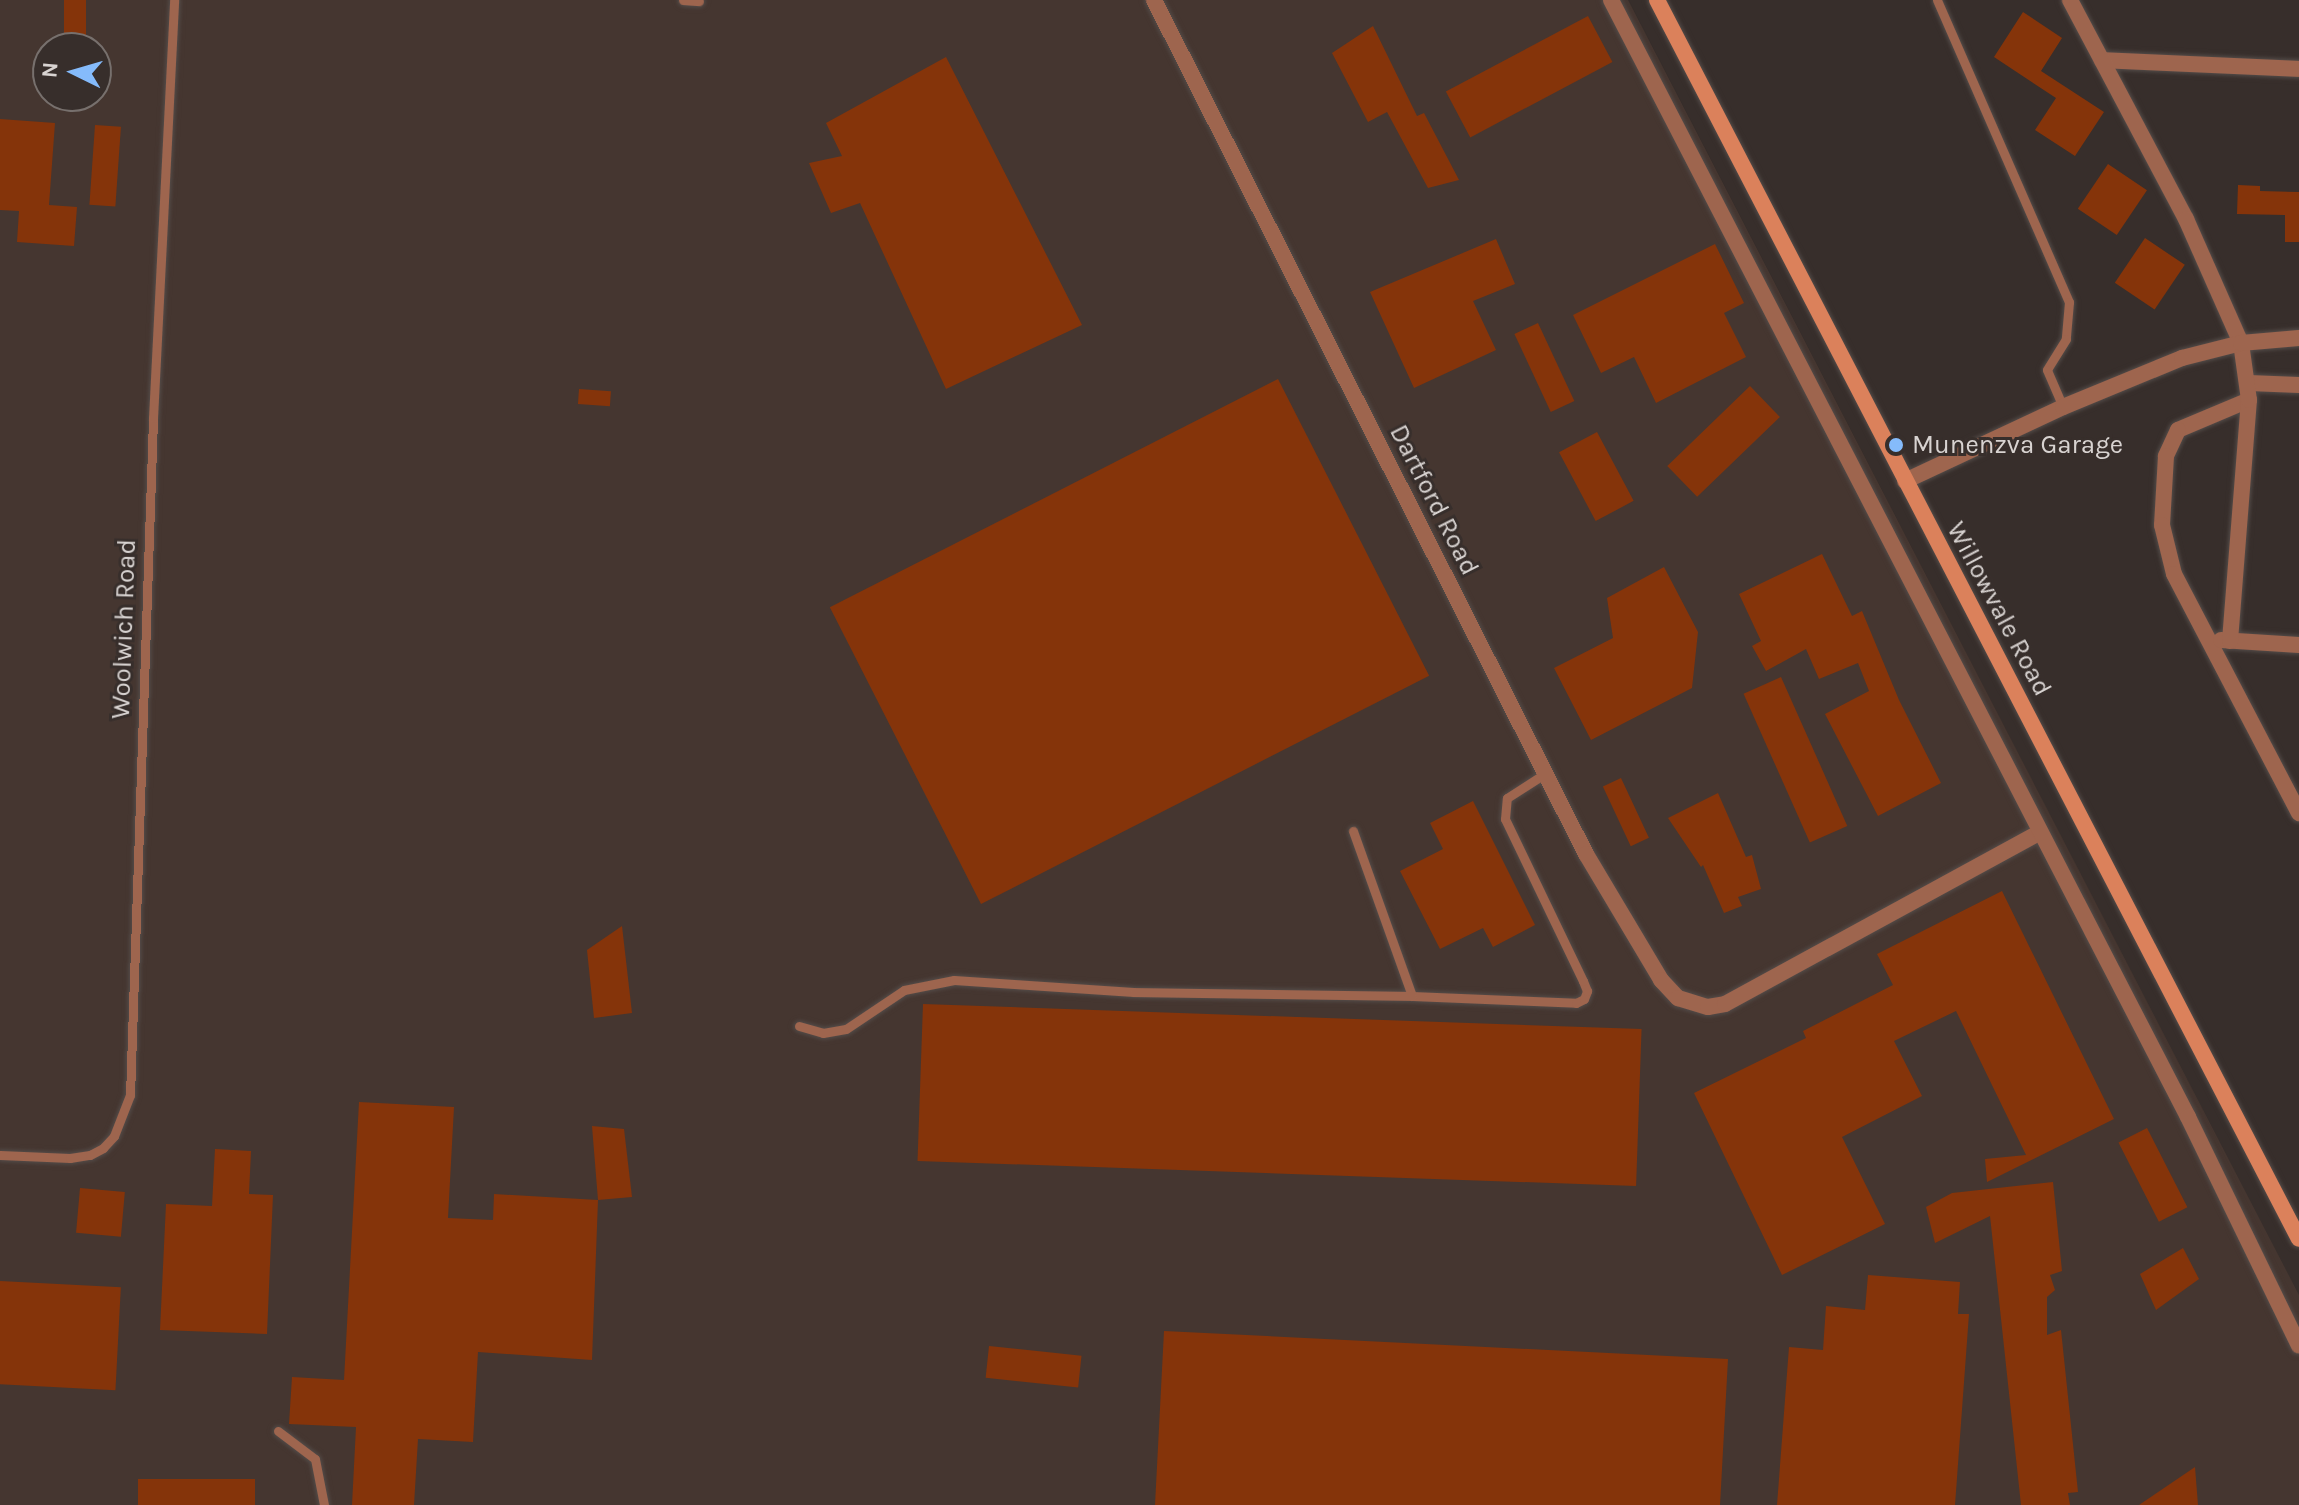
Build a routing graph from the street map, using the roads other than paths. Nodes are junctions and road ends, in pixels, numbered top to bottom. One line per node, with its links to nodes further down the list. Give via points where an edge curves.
1 (174, 0): 27 (lane, Woolwich Road, via 153,418 130,1095 114,1136 90,1155)
2 (683, 0): 8 (lane)
3 (1154, 0): 21 (street, Dartford Road)
4 (1611, 0): 24 (street)
5 (1657, 0): 17 (main road, Willowvale Road)
6 (1937, 0): 16 (lane, via 2069,302 2066,339 2047,370)
7 (2070, 0): 9 (street)
8 (699, 1)
9 (2102, 60): 10 (street); 12 (street, via 2186,219)
10 (2299, 69)
11 (2299, 338): 12 (street)
12 (2241, 343): 13 (street); 16 (street, via 2182,358)
13 (2249, 383): 14 (street); 15 (street)
14 (2299, 385)
15 (2249, 400): 18 (street, via 2178,430 2166,456 2162,525 2174,574); 19 (street)
16 (2063, 407): 17 (street)
17 (1905, 481): 28 (main road, Willowvale Road)
18 (2210, 640): 19 (street); 22 (street)
19 (2230, 641): 20 (street)
20 (2299, 645)
21 (1546, 773): 24 (street, Dartford Road, via 1586,854 1661,980 1693,1005 1725,1004); 25 (lane, via 1507,798 1505,819 1583,981 1584,999 1576,1003)
22 (2299, 813)
23 (1353, 831): 25 (lane)
24 (2039, 833): 29 (street, via 2188,1117)
25 (1412, 996): 26 (lane, via 1134,992 954,980 904,990 846,1029 823,1033)
26 (799, 1026)
27 (0, 1155)
28 (2299, 1239)
29 (2299, 1346)
30 (278, 1431): 31 (lane, via 315,1459)
31 (324, 1505)

